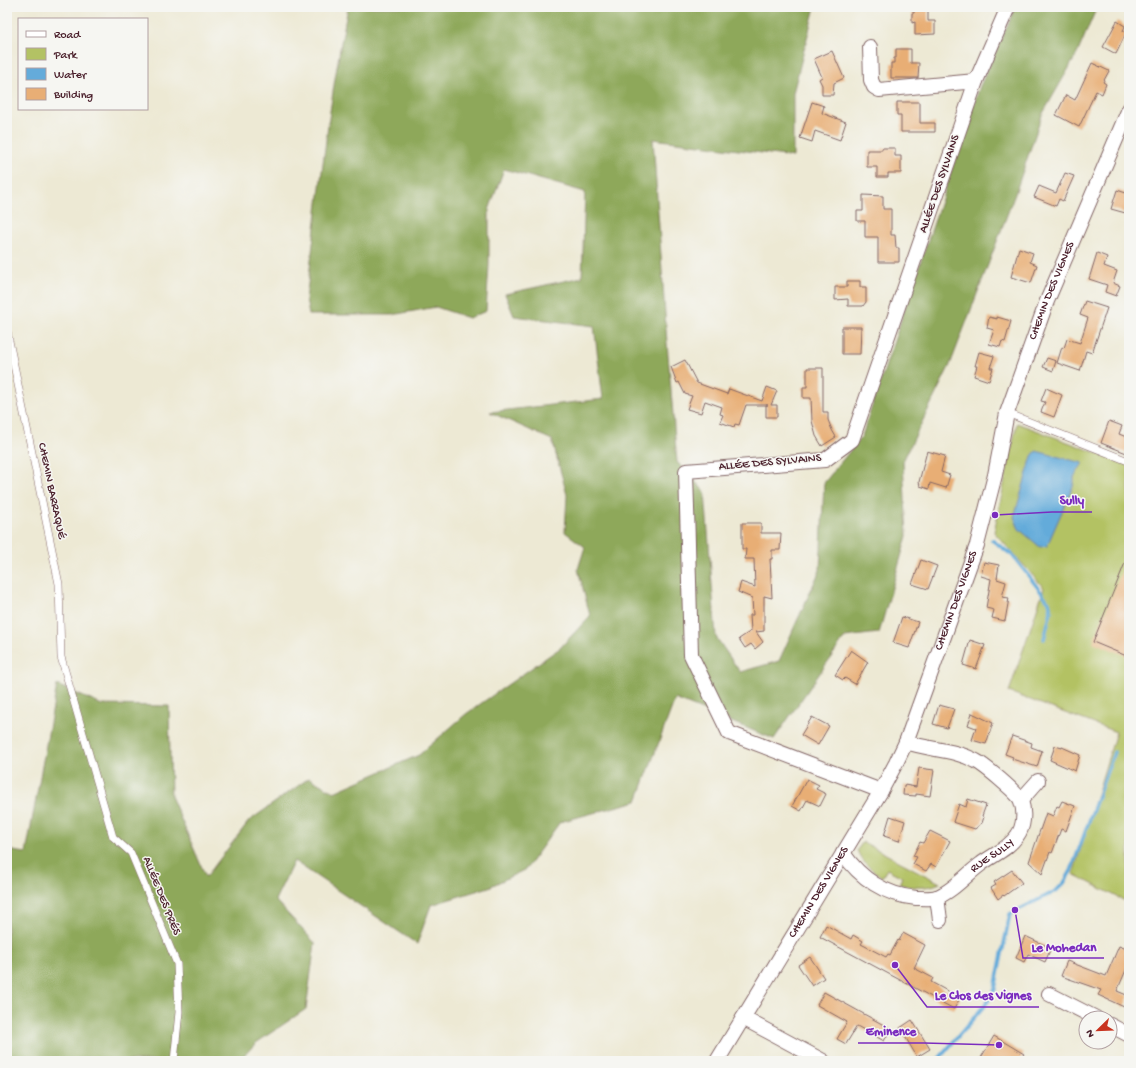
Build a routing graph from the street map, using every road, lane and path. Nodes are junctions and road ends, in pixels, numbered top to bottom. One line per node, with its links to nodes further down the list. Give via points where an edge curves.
1 (1008, 7): 3 (street)
2 (870, 47): 3 (street, via 871,80 874,87 880,90)
3 (976, 81): 11 (street, ALLÉE DES SYLVAINS, via 852,440 824,460 686,471 691,655 729,733)
4 (1129, 109): 6 (street, CHEMIN DES VIGNES, via 1047,301)
5 (7, 331): 8 (lane, CHEMIN BARRAQUÉ, via 60,584)
6 (1007, 413): 7 (lane); 9 (street, CHEMIN DES VIGNES, via 995,475 977,545)
7 (1128, 461)
8 (61, 657): 21 (lane, ALLÉE DES PRÉS, via 112,836 132,853 177,964 179,1012)
9 (906, 742): 11 (street, CHEMIN DES VIGNES); 12 (street, via 931,749 958,752 978,761)
10 (1038, 781): 12 (street)
11 (881, 791): 13 (street, CHEMIN DES VIGNES)
12 (1021, 800): 14 (street, RUE SULLY, via 1024,818 1017,836 1006,847)
13 (843, 853): 14 (street, via 867,879 882,889 902,896); 18 (street, CHEMIN DES VIGNES)
14 (937, 897): 15 (street)
15 (940, 920)
16 (1049, 994): 17 (street)
17 (1080, 1010)
18 (742, 1018): 22 (street, CHEMIN DES VIGNES); 23 (street)
19 (1118, 1029): 20 (street)
20 (1129, 1035)
21 (174, 1061)
22 (716, 1061)
23 (823, 1061)

